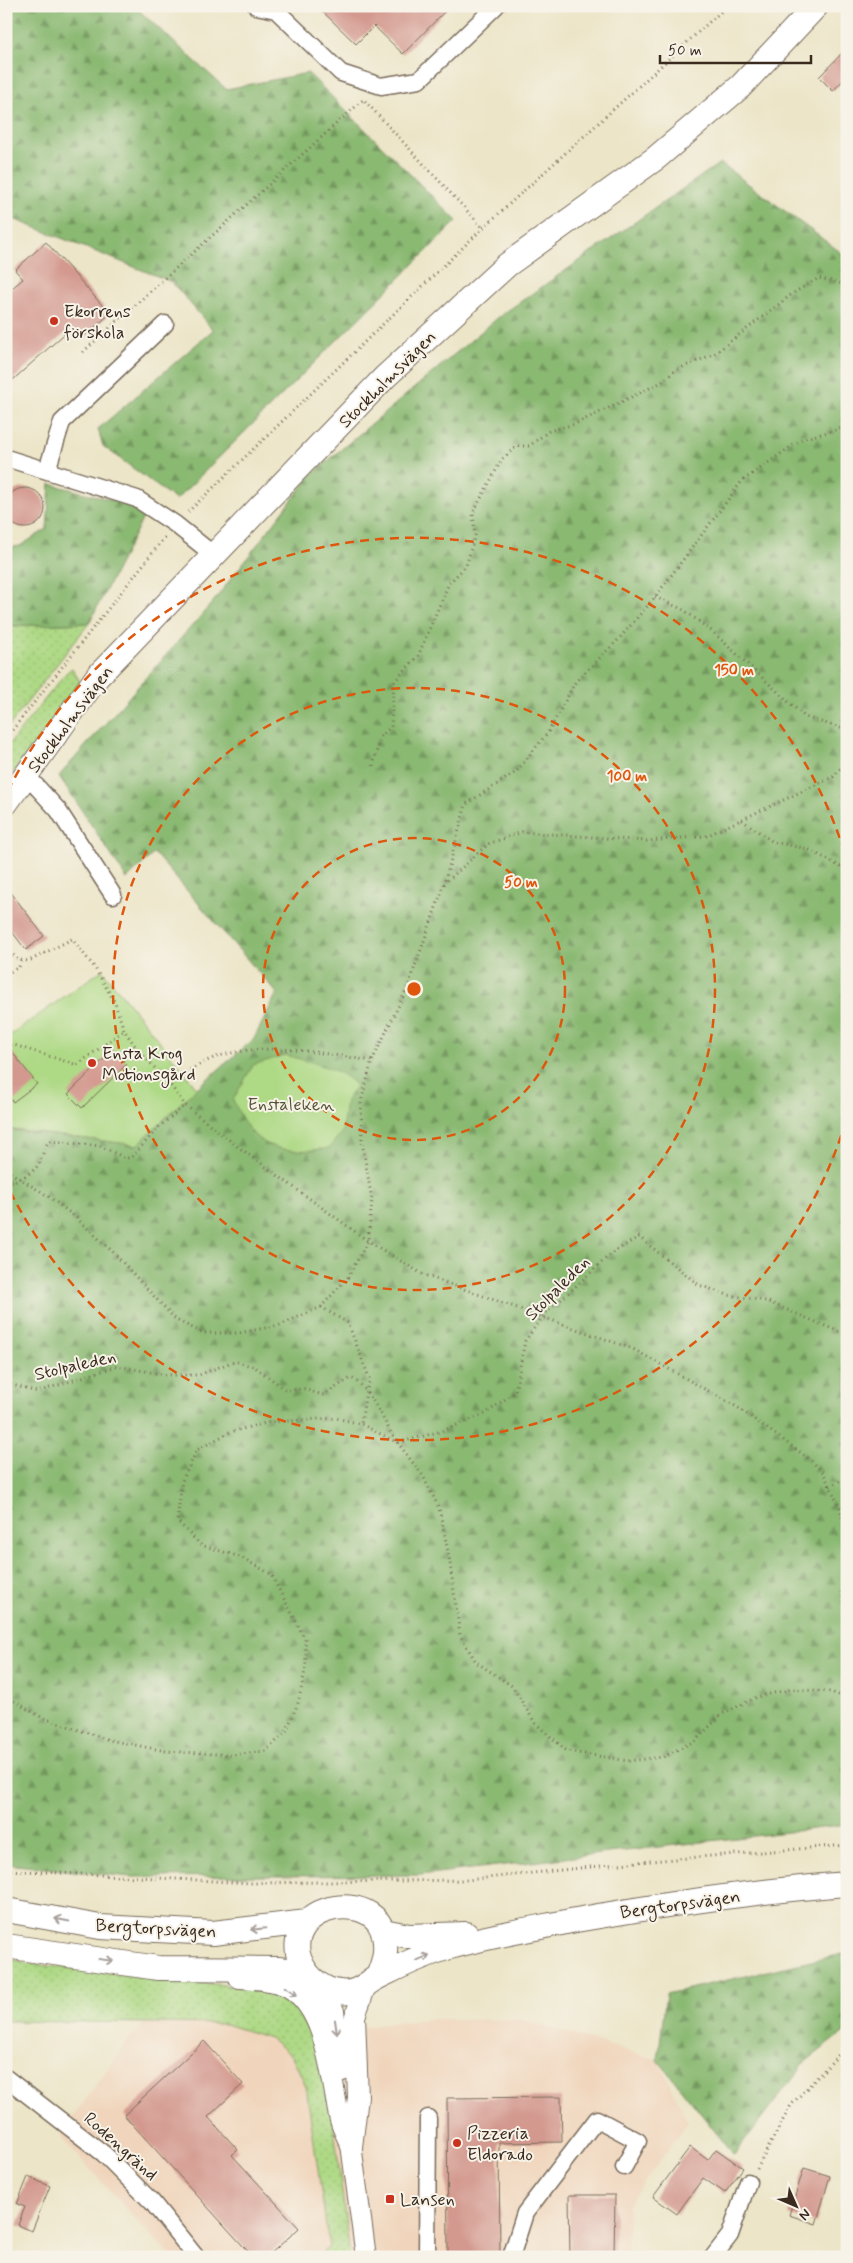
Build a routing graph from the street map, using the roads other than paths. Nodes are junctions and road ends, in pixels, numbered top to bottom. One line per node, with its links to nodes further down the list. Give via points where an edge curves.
1 (256, 6): 2 (street, via 276,10 341,73 381,86 419,80)
2 (496, 6)
3 (816, 6): 7 (main road, Stockholmsvägen, via 741,86 656,158 500,272 385,377)
4 (165, 324): 6 (street, via 62,422)
5 (6, 458): 6 (street)
6 (47, 470): 7 (street, via 137,498)
7 (215, 556): 8 (main road, Stockholmsvägen, via 97,677)
8 (27, 776): 9 (main road, Stockholmsvägen); 10 (street, via 58,810)
9 (6, 803)
10 (113, 895)
11 (847, 1884): 15 (main road, Bergtorpsvägen, via 635,1909)
12 (6, 1910): 13 (main road, Bergtorpsvägen, one-way to 12, via 213,1933 100,1927)
13 (307, 1922): 14 (main road, Bergtorpsvägen, via 319,1912 346,1907 363,1911); 18 (main road, via 298,1937 297,1954)
14 (383, 1931): 15 (main road, Bergtorpsvägen, via 409,1936); 19 (main road, via 384,1962)
15 (514, 1932): 19 (main road, Bergtorpsvägen, one-way to 15, via 443,1950)
16 (6, 1946): 17 (main road, Bergtorpsvägen, one-way to 17)
17 (158, 1968): 18 (main road, Bergtorpsvägen, via 280,1969); 22 (street, one-way to 22, via 264,1980 288,1987 306,2002 315,2016 333,2076 339,2119)
18 (311, 1978): 19 (main road, Bergtorpsvägen, via 327,1989 341,1992); 22 (street, one-way to 22, via 334,2011)
19 (372, 1981): 22 (street, via 355,2016 358,2097)
20 (6, 2078): 25 (street, Rodengränd, via 104,2154 152,2202)
21 (428, 2118): 27 (street)
22 (352, 2149): 26 (street)
23 (624, 2167): 28 (street, via 638,2141 597,2119 525,2214)
24 (748, 2182): 29 (street, via 730,2235)
25 (196, 2257)
26 (366, 2257)
27 (427, 2257)
28 (511, 2257)
29 (713, 2257)

